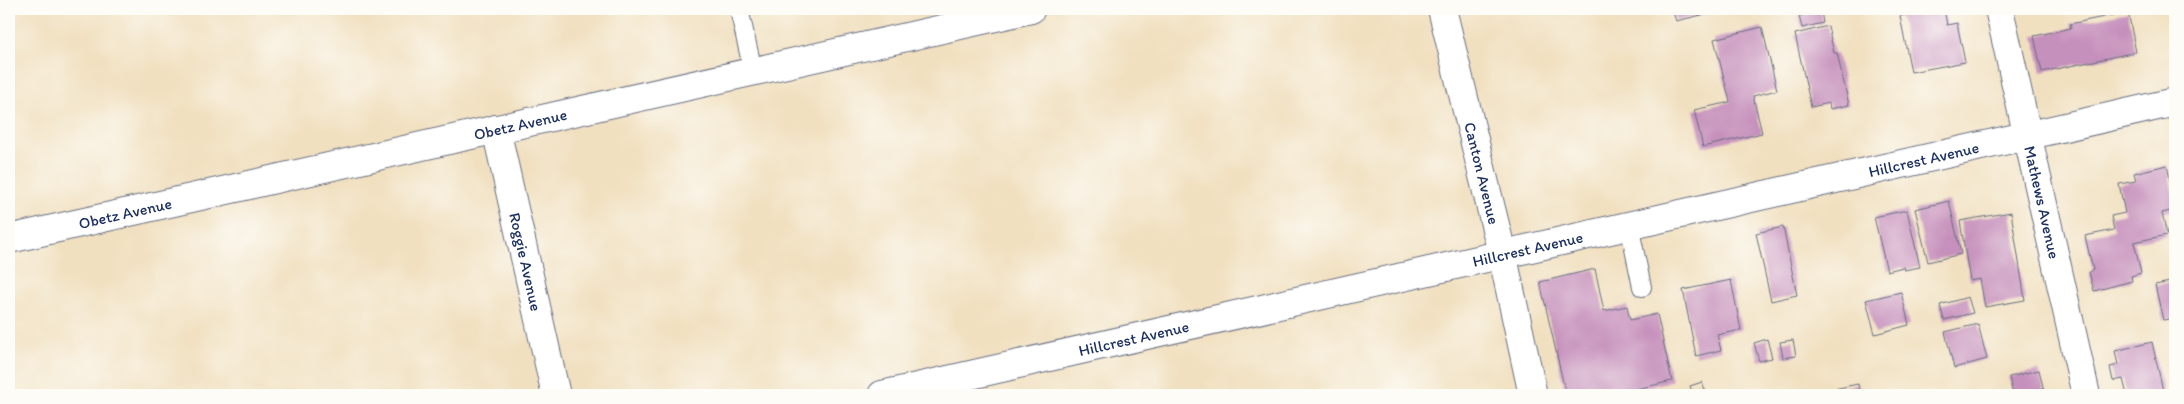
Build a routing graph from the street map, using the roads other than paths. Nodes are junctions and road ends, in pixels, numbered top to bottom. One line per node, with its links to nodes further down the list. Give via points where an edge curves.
1 (739, 9): 5 (lane)
2 (1032, 9): 5 (street, Obetz Avenue)
3 (1442, 9): 11 (street, Canton Avenue)
4 (1999, 9): 8 (street, Mathews Avenue)
5 (753, 71): 7 (street, Obetz Avenue)
6 (2175, 102): 8 (street, Hillcrest Avenue)
7 (496, 130): 10 (street, Obetz Avenue); 13 (street, Roggie Avenue)
8 (2027, 136): 9 (street, Hillcrest Avenue); 16 (street, Mathews Avenue)
9 (1629, 226): 11 (street, Hillcrest Avenue); 12 (lane)
10 (9, 239)
11 (1502, 253): 14 (street, Hillcrest Avenue); 15 (street, Canton Avenue)
12 (1642, 286)
13 (556, 395)
14 (882, 395)
15 (1533, 395)
16 (2086, 395)

